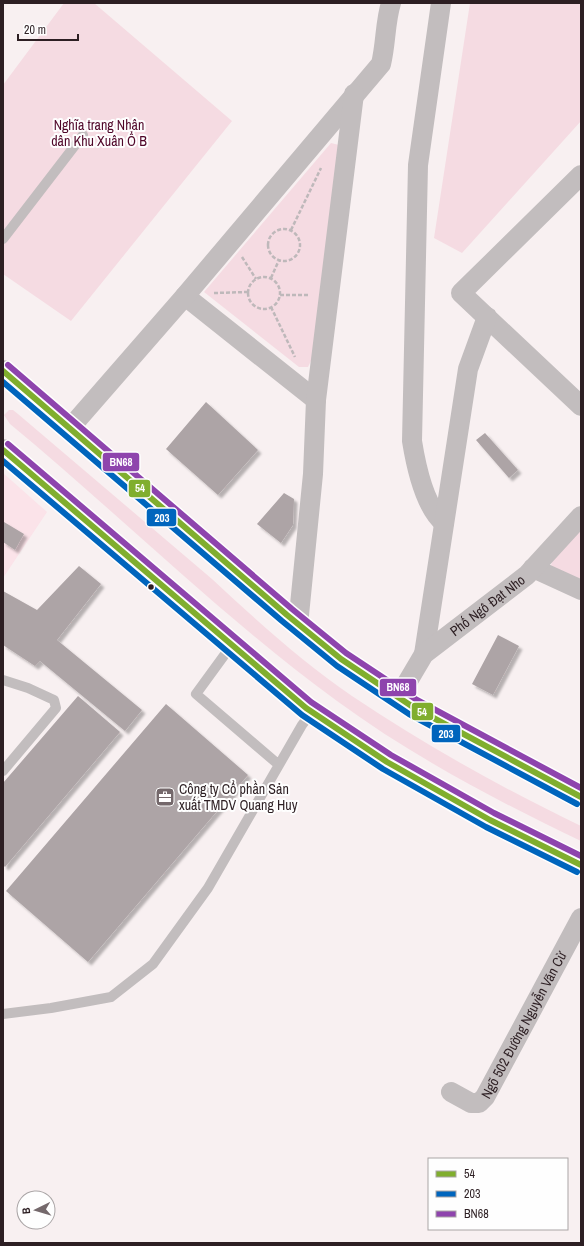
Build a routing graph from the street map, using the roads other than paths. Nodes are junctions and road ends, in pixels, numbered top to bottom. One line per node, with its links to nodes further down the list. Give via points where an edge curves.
1 (391, 3): 3 (street, via 381,64)
2 (441, 3): 15 (street, via 418,165 412,441 423,486 438,518)
3 (354, 94): 7 (street); 10 (street)
4 (83, 135): 6 (lane)
5 (581, 175): 8 (street, via 461,293)
6 (3, 239)
7 (185, 296): 10 (street); 12 (street)
8 (486, 317): 11 (street); 15 (street, via 468,369)
9 (3, 371): 12 (main road)
10 (316, 400): 18 (street, via 312,488)
11 (581, 406)
12 (70, 428): 18 (main road)
13 (3, 451): 19 (main road)
14 (581, 516): 16 (street, Phố Ngô Đạt Nho)
15 (444, 523): 20 (street)
16 (533, 568): 17 (street); 20 (street, Phố Ngô Đạt Nho)
17 (581, 590)
18 (298, 625): 22 (main road, via 341,659)
19 (231, 646): 23 (main road); 24 (lane, via 196,694)
20 (424, 654): 22 (street, Phố Ngô Đạt Nho)
21 (3, 680): 25 (lane, via 28,688 54,700 56,704 55,710)
22 (398, 698): 26 (main road)
23 (312, 712): 24 (lane); 27 (main road, via 387,762 490,820)
24 (279, 765): 29 (lane, via 208,888 153,964 111,997)
25 (3, 771)
26 (581, 797)
27 (581, 865)
28 (581, 918): 30 (street, Ngõ 502 Đường Nguyễn Văn Cừ, via 485,1097 479,1103 471,1103)
29 (3, 1014)
30 (451, 1092)

